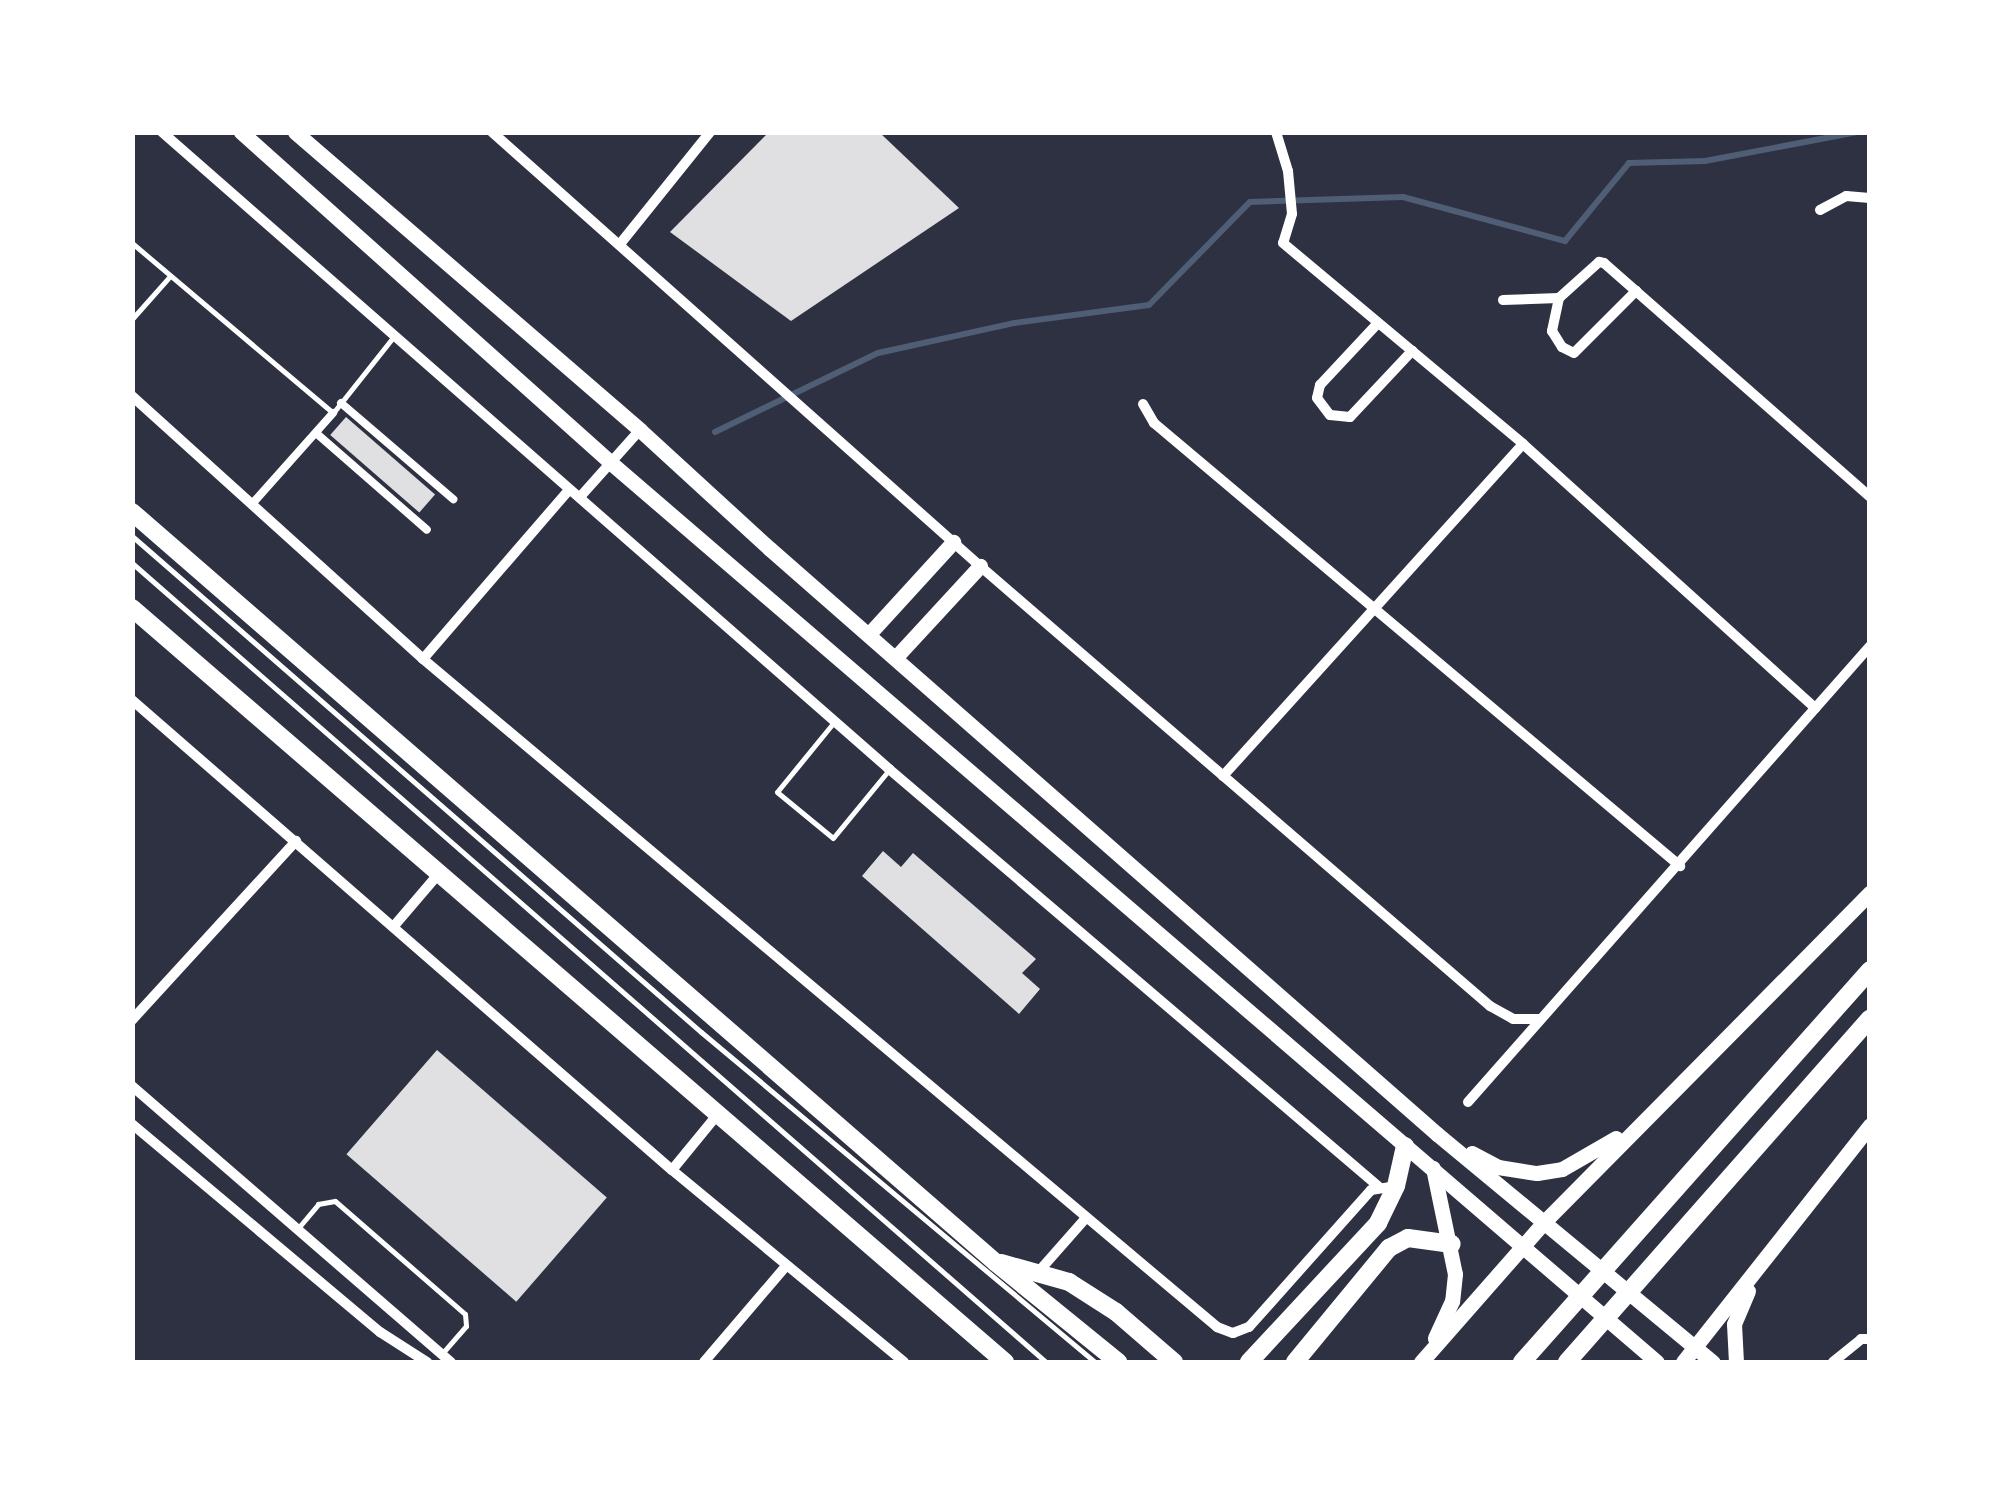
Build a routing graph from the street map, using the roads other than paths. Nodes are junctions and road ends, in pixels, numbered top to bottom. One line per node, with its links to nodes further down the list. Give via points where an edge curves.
1 (162, 132): 17 (street)
2 (241, 132): 26 (main road)
3 (295, 132): 23 (main road)
4 (492, 132): 10 (street)
5 (710, 132): 10 (street)
6 (1276, 132): 16 (street, via 1292,214 1283,243)
7 (1870, 198): 8 (street, via 1846,196)
8 (1820, 210)
9 (132, 242): 11 (lane)
10 (620, 244): 35 (street)
11 (170, 275): 15 (lane); 22 (lane)
12 (1636, 291): 13 (street, via 1599,262); 13 (street, via 1574,352 1552,331); 28 (street)
13 (1559, 298): 14 (street)
14 (1503, 300)
15 (132, 319)
16 (1378, 323): 18 (street); 18 (street, via 1320,385 1317,398 1330,416 1350,416)
17 (394, 336): 20 (lane); 27 (street)
18 (1412, 352): 25 (street)
19 (132, 396): 31 (street)
20 (341, 403): 22 (lane); 30 (street)
21 (1143, 404): 39 (street, via 1154,424)
22 (333, 413): 24 (street)
23 (640, 430): 26 (street); 40 (main road)
24 (316, 433): 31 (street); 33 (street)
25 (1523, 444): 39 (street); 45 (street)
26 (611, 464): 29 (street); 65 (main road)
27 (569, 490): 29 (street); 43 (street)
28 (1870, 496)
29 (580, 497): 46 (street)
30 (453, 500)
31 (252, 504): 43 (street)
32 (132, 512): 74 (main road)
33 (427, 530)
34 (132, 536): 87 (lane, via 716,1044)
35 (953, 542): 37 (street); 40 (main road)
36 (132, 564): 86 (lane)
37 (980, 566): 42 (main road); 48 (street)
38 (132, 608): 51 (main road)
39 (1372, 609): 48 (street); 50 (street)
40 (869, 634): 42 (main road)
41 (1870, 646): 45 (street)
42 (896, 657): 64 (main road)
43 (423, 659): 69 (street)
44 (132, 700): 49 (street)
45 (1815, 708): 50 (street)
46 (835, 721): 47 (street); 47 (lane, via 777,792 832,838)
47 (890, 769): 68 (street)
48 (1223, 776): 56 (street, via 1490,1006 1513,1019)
49 (296, 842): 53 (street); 57 (street)
50 (1680, 866): 56 (street)
51 (441, 871): 53 (street); 60 (main road)
52 (1870, 893): 61 (main road)
53 (394, 926): 67 (street)
54 (1870, 970): 92 (main road)
55 (1870, 1018): 93 (main road)
56 (1540, 1019): 59 (street)
57 (132, 1020)
58 (132, 1086): 71 (street)
59 (1468, 1102)
60 (718, 1115): 67 (street); 82 (main road)
61 (1640, 1123): 64 (main road, via 1586,1158 1536,1173 1498,1167); 70 (main road)
62 (132, 1124): 83 (street, via 380,1332)
63 (1870, 1125): 77 (main road)
64 (1437, 1134): 70 (main road)
65 (1405, 1146): 66 (main road); 68 (main road)
66 (1432, 1167): 72 (main road); 73 (main road)
67 (672, 1170): 75 (street)
68 (1387, 1186): 69 (street, via 1240,1332 1216,1328); 90 (main road, via 1378,1223)
69 (1086, 1220): 76 (street)
70 (1545, 1221): 73 (main road); 79 (main road)
71 (297, 1229): 80 (street); 80 (lane, via 318,1204 335,1201 466,1314)
72 (1452, 1244): 81 (main road, via 1452,1302); 91 (main road, via 1408,1238 1389,1248)
73 (1520, 1248): 81 (main road); 94 (main road)
74 (995, 1262): 76 (main road); 88 (main road)
75 (786, 1267): 84 (street); 85 (street)
76 (1040, 1270): 89 (main road, via 1116,1312)
77 (1756, 1274): 79 (main road); 97 (main road, via 1734,1324)
78 (1870, 1339): 98 (street)
79 (1696, 1348): 95 (main road); 96 (main road)
80 (447, 1359)
81 (1424, 1359)
82 (1001, 1360)
83 (427, 1362)
84 (704, 1362)
85 (904, 1362)
86 (1046, 1362)
87 (1095, 1362)
88 (1118, 1362)
89 (1174, 1362)
90 (1249, 1362)
91 (1295, 1362)
92 (1522, 1362)
93 (1567, 1362)
94 (1656, 1362)
95 (1684, 1362)
96 (1713, 1362)
97 (1736, 1362)
98 (1833, 1362)

